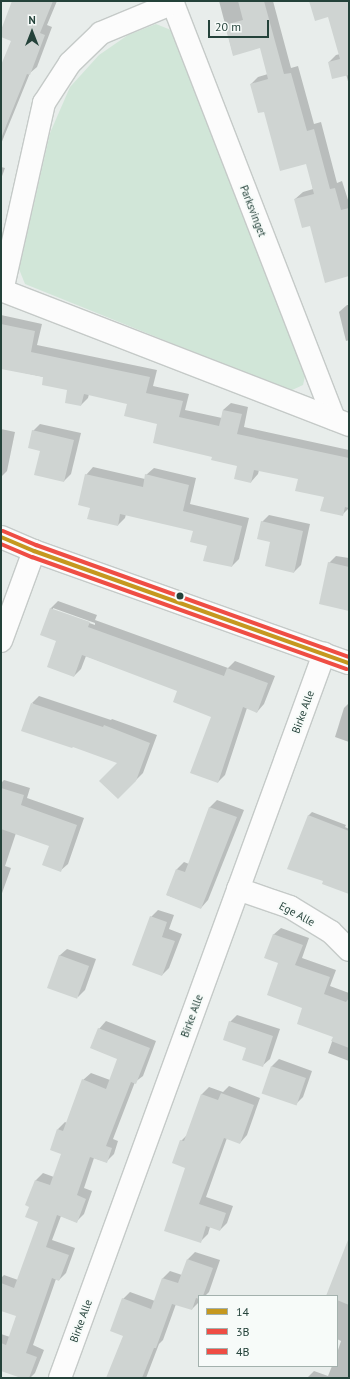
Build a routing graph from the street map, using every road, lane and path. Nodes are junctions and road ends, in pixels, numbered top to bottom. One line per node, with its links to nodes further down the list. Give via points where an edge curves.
1 (172, 2): 2 (street, Parksvinget, via 101,33 70,63 44,103); 3 (street, Parksvinget)
2 (1, 291): 3 (street, Parksvinget)
3 (341, 422)
4 (1, 537): 5 (street)
5 (34, 551): 6 (street); 7 (street)
6 (1, 641)
7 (324, 654): 8 (street); 9 (street, Birke Alle)
8 (349, 663)
9 (238, 889): 10 (street, Ege Alle, via 290,907 331,932); 11 (street, Birke Alle)
10 (349, 950)
11 (60, 1378)

